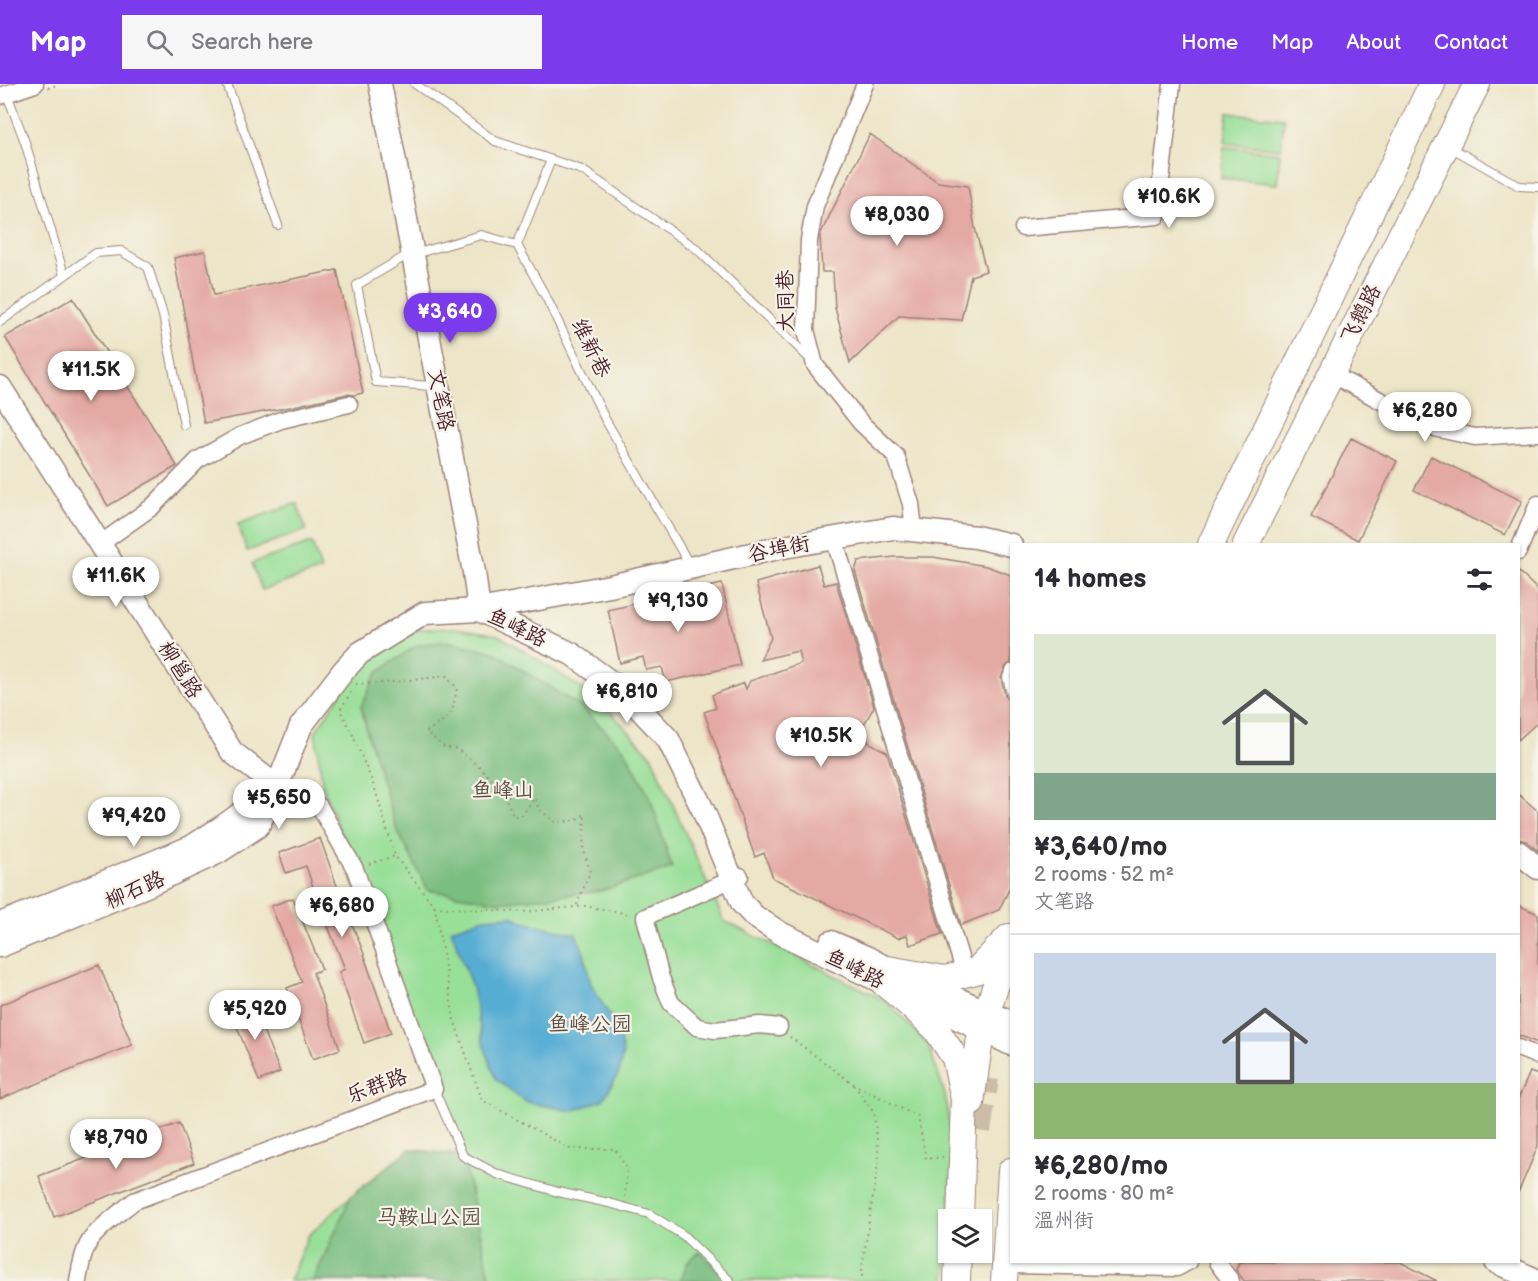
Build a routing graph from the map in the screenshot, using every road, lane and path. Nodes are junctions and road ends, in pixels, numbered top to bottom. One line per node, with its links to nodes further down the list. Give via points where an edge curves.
1 (35, 84): 9 (street)
2 (227, 84): 13 (lane)
3 (380, 84): 16 (main road, 文笔路)
4 (415, 84): 11 (lane, via 495,141)
5 (865, 84): 19 (street, 大同巷, via 815,206 809,240 806,330)
6 (1172, 84): 14 (street, via 1158,216)
7 (1432, 84): 29 (main road, 飞鹅路)
8 (1477, 84): 10 (main road, 飞鹅路)
9 (4, 95): 17 (lane, via 25,142)
10 (1446, 144): 12 (lane, via 1519,186); 20 (main road, 飞鹅路)
11 (551, 160): 15 (lane); 19 (lane, via 582,170 697,249)
12 (1538, 187)
13 (278, 225)
14 (1023, 228)
15 (517, 245): 16 (lane, via 481,235); 34 (lane, 维新巷, via 548,299 605,419)
16 (408, 256): 21 (main road, 文笔路); 21 (lane, via 357,285 376,382)
17 (64, 275): 18 (lane); 24 (lane, via 96,253 121,251 148,267 163,315)
18 (0, 322)
19 (815, 365): 27 (street, 大同巷, via 861,423 896,456)
20 (1331, 374): 25 (street, via 1430,427 1475,437); 30 (main road, 飞鹅路)
21 (438, 385): 35 (main road, 文笔路)
22 (0, 387): 31 (main road, 柳邕路)
23 (350, 404): 31 (street, via 281,420 240,436 198,460 152,507)
24 (184, 426)
25 (1538, 433)
26 (1538, 504): 33 (street)
27 (914, 531): 28 (main road, 谷埠街, via 892,528); 32 (main road, 谷埠街)
28 (834, 538): 34 (main road, 谷埠街); 53 (street)
29 (1211, 543)
30 (1246, 543)
31 (100, 544): 40 (main road, 柳邕路, via 232,752)
32 (1010, 545)
33 (1520, 547)
34 (692, 567): 35 (main road, 谷埠街)
35 (479, 610): 36 (main road, 柳石路, via 425,613 360,653); 45 (main road, 鱼峰路, via 572,654 624,691 668,739)
36 (344, 670): 40 (main road, 柳石路, via 301,726); 46 (path, via 357,684 446,676 457,688 452,712 426,732 444,747 457,749 493,781 511,787 507,801 514,816 522,815 535,798 538,808 555,822 574,821 585,814 583,847 590,872)
37 (1010, 671): 38 (lane)
38 (1010, 689)
39 (351, 692): 42 (path, via 339,710 375,789)
40 (277, 787): 44 (street, 乐群路, via 294,790 319,806); 49 (main road, 柳石路, via 191,847); 52 (main road, 柳石路, via 258,826 217,853)
41 (1520, 854): 43 (main road)
42 (395, 856): 44 (path); 47 (path)
43 (1538, 868)
44 (355, 869): 62 (street, 乐群路)
45 (736, 877): 48 (street); 54 (main road, 鱼峰路, via 742,903 754,916 780,933)
46 (576, 907): 47 (path, via 523,912); 48 (path)
47 (435, 908): 66 (path, via 454,1020 482,1100 570,1149 615,1149 627,1170)
48 (645, 917): 57 (street, via 671,1003 697,1027)
49 (0, 924)
50 (1010, 938): 53 (main road, via 976,971)
51 (1010, 940): 55 (main road)
52 (0, 946)
53 (965, 974): 54 (main road, via 945,979)
54 (886, 976): 55 (main road, 鱼峰路); 64 (main road, via 936,1029 955,1058 964,1099)
55 (984, 1021): 56 (main road, 鱼峰路); 58 (main road, 鱼峰路); 64 (main road)
56 (1010, 1022)
57 (779, 1028): 61 (path)
58 (1010, 1043)
59 (1520, 1049): 60 (street)
60 (1538, 1056)
61 (852, 1083): 64 (path, via 918,1117 926,1158); 79 (path, via 874,1113 879,1158)
62 (434, 1089): 66 (lane, via 463,1156 497,1174); 77 (street, 乐群路, via 134,1201 89,1242)
63 (978, 1131): 68 (main road)
64 (963, 1154): 67 (main road)
65 (1010, 1186): 76 (main road)
66 (625, 1208): 78 (lane, via 649,1214 683,1235)
67 (960, 1209)
68 (974, 1209)
69 (1520, 1258): 75 (main road)
70 (958, 1263): 80 (main road)
71 (971, 1263): 81 (main road)
72 (1186, 1263): 76 (street, via 1177,1268)
73 (1218, 1263): 82 (street)
74 (1498, 1263): 83 (main road)
75 (1538, 1266)
76 (1004, 1273)
77 (78, 1281)
78 (730, 1281)
79 (862, 1281)
80 (957, 1281)
81 (970, 1281)
82 (1231, 1281)
83 (1538, 1281)

